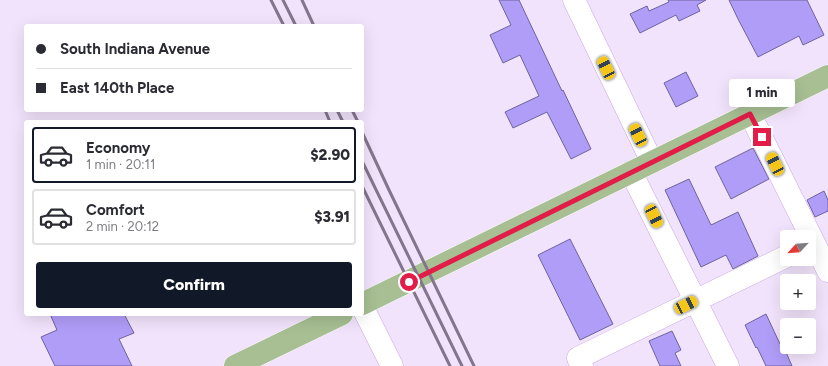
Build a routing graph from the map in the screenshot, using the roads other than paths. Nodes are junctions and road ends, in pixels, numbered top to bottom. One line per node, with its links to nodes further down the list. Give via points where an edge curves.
1 (574, 0): 4 (street)
2 (828, 76): 3 (main road)
3 (750, 114): 4 (main road); 6 (street)
4 (652, 162): 5 (main road)
5 (631, 172): 10 (street); 11 (main road)
6 (805, 230)
7 (816, 251): 9 (street)
8 (780, 259): 10 (street)
9 (828, 271)
10 (696, 301): 16 (street, via 578,358); 17 (street)
11 (364, 304)
12 (364, 309): 15 (street)
13 (338, 316): 14 (main road)
14 (235, 366)
15 (392, 366)
16 (582, 366)
17 (728, 366)

